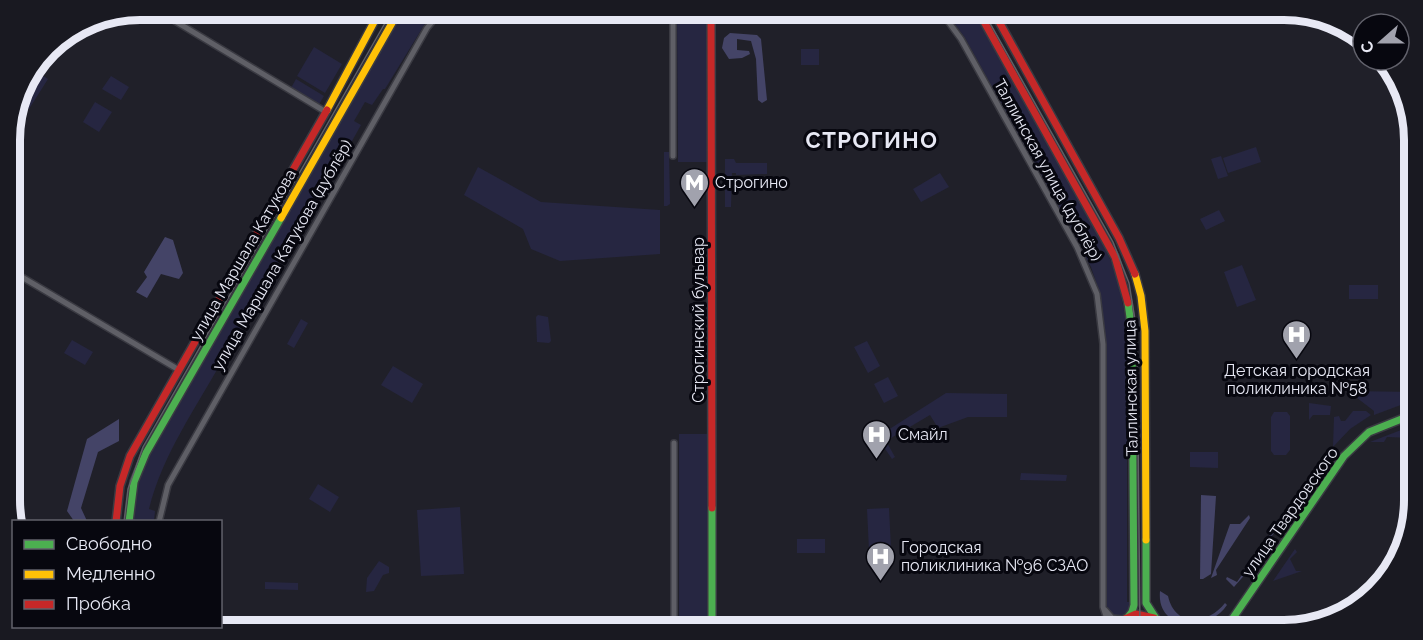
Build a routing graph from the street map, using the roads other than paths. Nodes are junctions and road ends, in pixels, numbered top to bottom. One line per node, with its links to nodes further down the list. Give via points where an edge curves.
1 (173, 20): 10 (street)
2 (375, 20): 10 (main road, улица Маршала Катукова)
3 (394, 20): 17 (main road, улица Маршала Катукова, via 146,453 134,482)
4 (434, 20): 18 (street, улица Маршала Катукова (дублёр), via 168,485)
5 (673, 20): 11 (street)
6 (711, 20): 24 (main road, Строгинский бульвар)
7 (947, 20): 19 (street, Таллинская улица (дублёр), via 1077,247 1097,294 1103,344)
8 (983, 20): 22 (main road, Таллинская улица, via 1109,245 1127,295 1132,332 1134,605)
9 (998, 20): 27 (main road, Таллинская улица, via 1105,210 1137,280 1145,331 1146,603)
10 (326, 112): 13 (main road, улица Маршала Катукова)
11 (673, 156)
12 (20, 276): 13 (street)
13 (179, 369): 16 (main road, улица Маршала Катукова, via 130,456 120,486)
14 (1404, 418): 28 (main road, улица Твардовского, via 1369,432 1344,456)
15 (674, 442): 21 (street)
16 (116, 520)
17 (129, 520)
18 (159, 520)
19 (1103, 607): 20 (street, Таллинская улица (дублёр)); 22 (street, via 1112,618)
20 (1104, 614): 25 (street); 26 (street, Таллинская улица (дублёр))
21 (674, 617): 23 (street)
22 (1126, 619): 27 (main road, via 1144,614)
23 (676, 620)
24 (712, 620)
25 (1102, 620)
26 (1106, 620)
27 (1157, 620)
28 (1231, 620)

